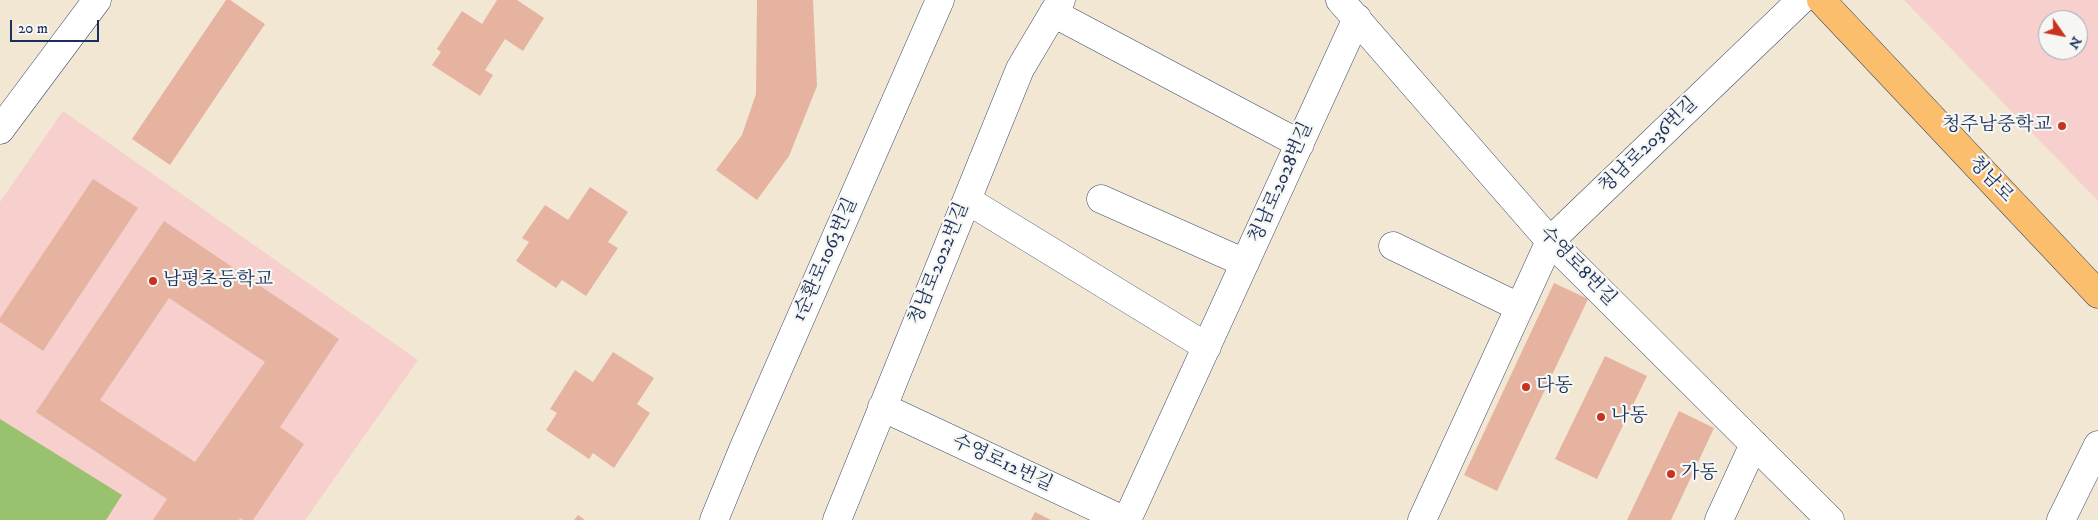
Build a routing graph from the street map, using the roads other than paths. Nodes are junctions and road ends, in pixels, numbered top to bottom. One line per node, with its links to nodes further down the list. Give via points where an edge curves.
1 (97, 0): 7 (street)
2 (940, 0): 20 (street, 1순환로1063번길)
3 (1801, 0): 11 (street, 청남로2036번길)
4 (1821, 0): 14 (main road, 청남로)
5 (1345, 5): 8 (street, 청남로2028번길); 11 (street, 수영로8번길)
6 (1057, 6): 8 (street, 청남로2022번길); 10 (street, 청남로2022번길, via 1020,69)
7 (0, 130)
8 (1300, 144): 13 (street, 청남로2028번길)
9 (1101, 199): 13 (street)
10 (967, 200): 16 (street); 17 (street, 청남로2022번길)
11 (1550, 241): 15 (street, 청남로2036번길); 18 (street, 수영로8번길)
12 (1393, 246): 15 (street)
13 (1245, 264): 16 (street, 청남로2028번길)
14 (2098, 294)
15 (1520, 307): 24 (street, 청남로2036번길)
16 (1207, 348): 23 (street, 청남로2028번길)
17 (882, 407): 21 (street, 청남로2022번길); 22 (street, 수영로12번길)
18 (1754, 444): 25 (street); 26 (street, 수영로8번길)
19 (2098, 445): 27 (street)
20 (714, 520)
21 (837, 520)
22 (1123, 520)
23 (1128, 520)
24 (1422, 520)
25 (1719, 520)
26 (1830, 520)
27 (2061, 520)

